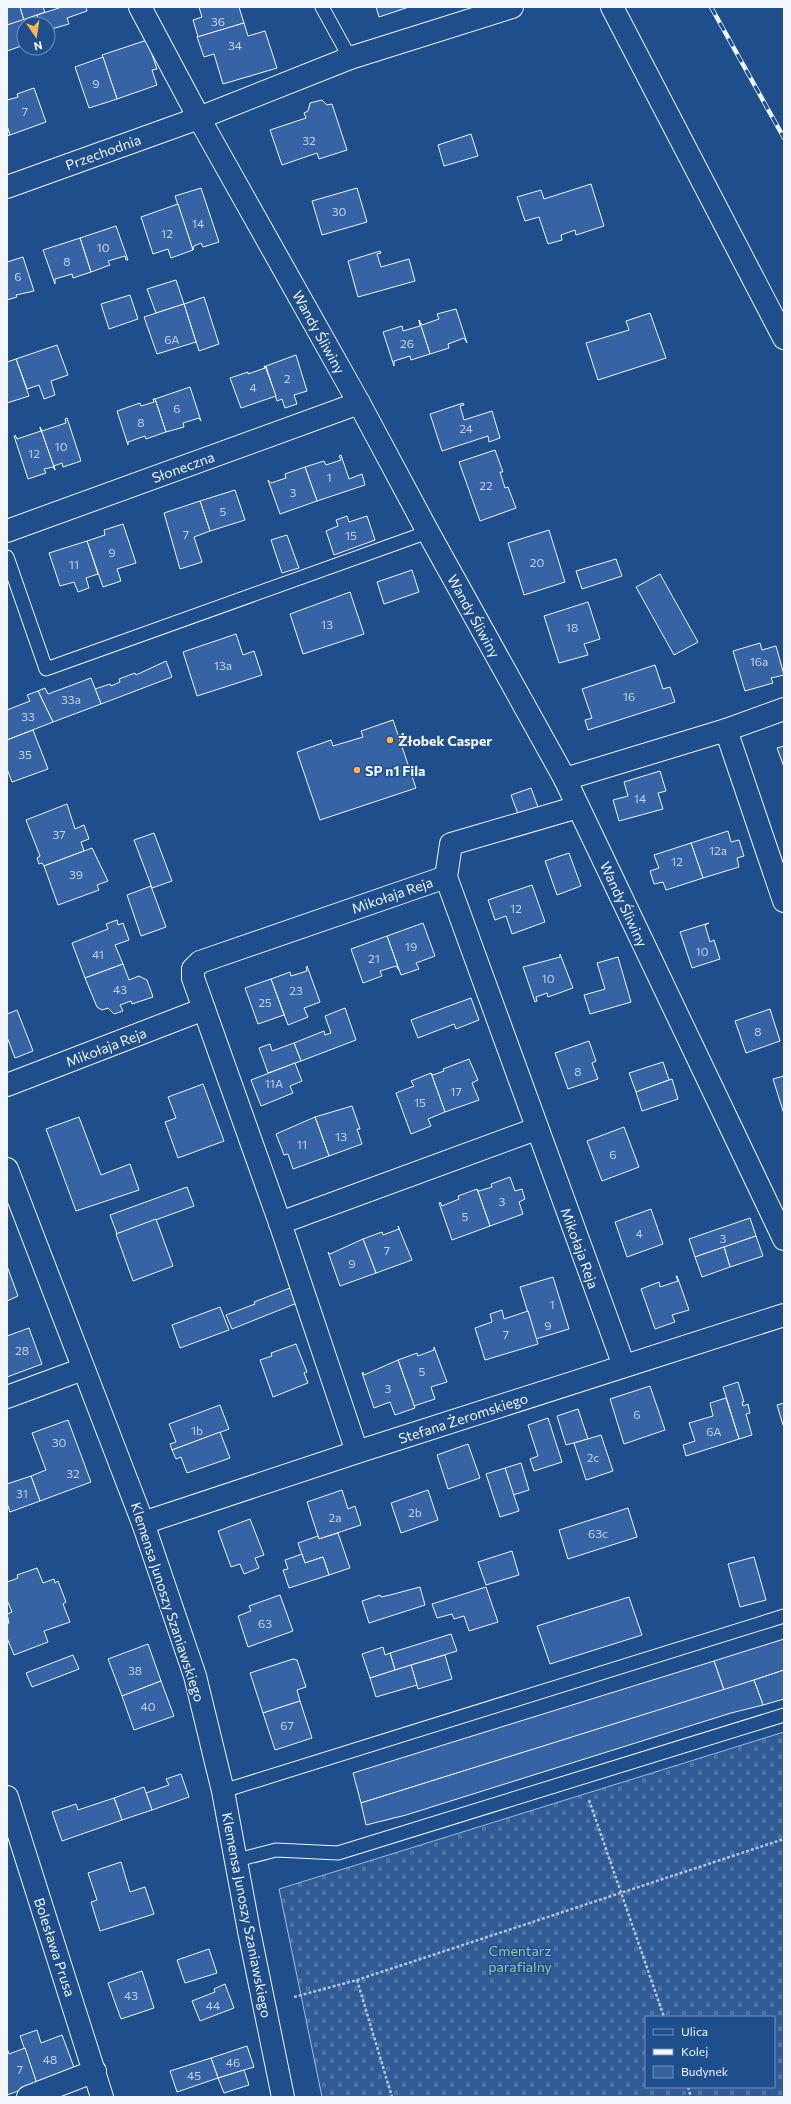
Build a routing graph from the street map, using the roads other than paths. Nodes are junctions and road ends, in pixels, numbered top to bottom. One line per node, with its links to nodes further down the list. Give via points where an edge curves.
1 (140, 7): 6 (street, Wandy Śliwiny)
2 (322, 7): 5 (lane)
3 (512, 7): 5 (street, Przechodnia)
4 (612, 7): 8 (street)
5 (350, 58): 6 (street, Przechodnia)
6 (199, 118): 7 (street, Przechodnia); 9 (street, Wandy Śliwiny)
7 (7, 187)
8 (784, 338)
9 (359, 403): 10 (street, Słoneczna); 11 (street, Wandy Śliwiny)
10 (7, 531)
11 (428, 532): 12 (lane, via 46,670); 15 (street, Wandy Śliwiny)
12 (7, 557)
13 (784, 709): 14 (street)
14 (726, 730): 15 (street); 18 (street)
15 (565, 779): 16 (street, Wandy Śliwiny)
16 (578, 806): 17 (street, via 451,844); 24 (street, Wandy Śliwiny)
17 (446, 877): 19 (street, Mikołaja Reja, via 200,962 193,969 193,978); 21 (street, Mikołaja Reja)
18 (784, 901)
19 (204, 1009): 20 (street, Mikołaja Reja); 23 (street, Mikołaja Reja)
20 (7, 1085)
21 (536, 1129): 23 (street); 26 (street, Mikołaja Reja)
22 (7, 1169): 27 (street, Klemensa Junoszy Szaniawskiego)
23 (280, 1223): 29 (street, Mikołaja Reja)
24 (784, 1238)
25 (784, 1315): 26 (street, Stefana Żeromskiego)
26 (624, 1366): 29 (street, Stefana Żeromskiego)
27 (83, 1369): 28 (street); 30 (street, Klemensa Junoszy Szaniawskiego)
28 (7, 1397)
29 (357, 1452): 30 (street, Stefana Żeromskiego)
30 (143, 1523): 33 (street, Klemensa Junoszy Szaniawskiego, via 195,1676)
31 (784, 1616): 33 (lane)
32 (784, 1715): 35 (lane, via 338,1853 276,1850)
33 (223, 1791): 35 (street, Klemensa Junoszy Szaniawskiego)
34 (8, 1807): 36 (street, Bolesława Prusa)
35 (237, 1860): 39 (street, Klemensa Junoszy Szaniawskiego, via 248,1931)
36 (95, 2071): 37 (street); 38 (street, Bolesława Prusa)
37 (28, 2097)
38 (102, 2097)
39 (283, 2097)

